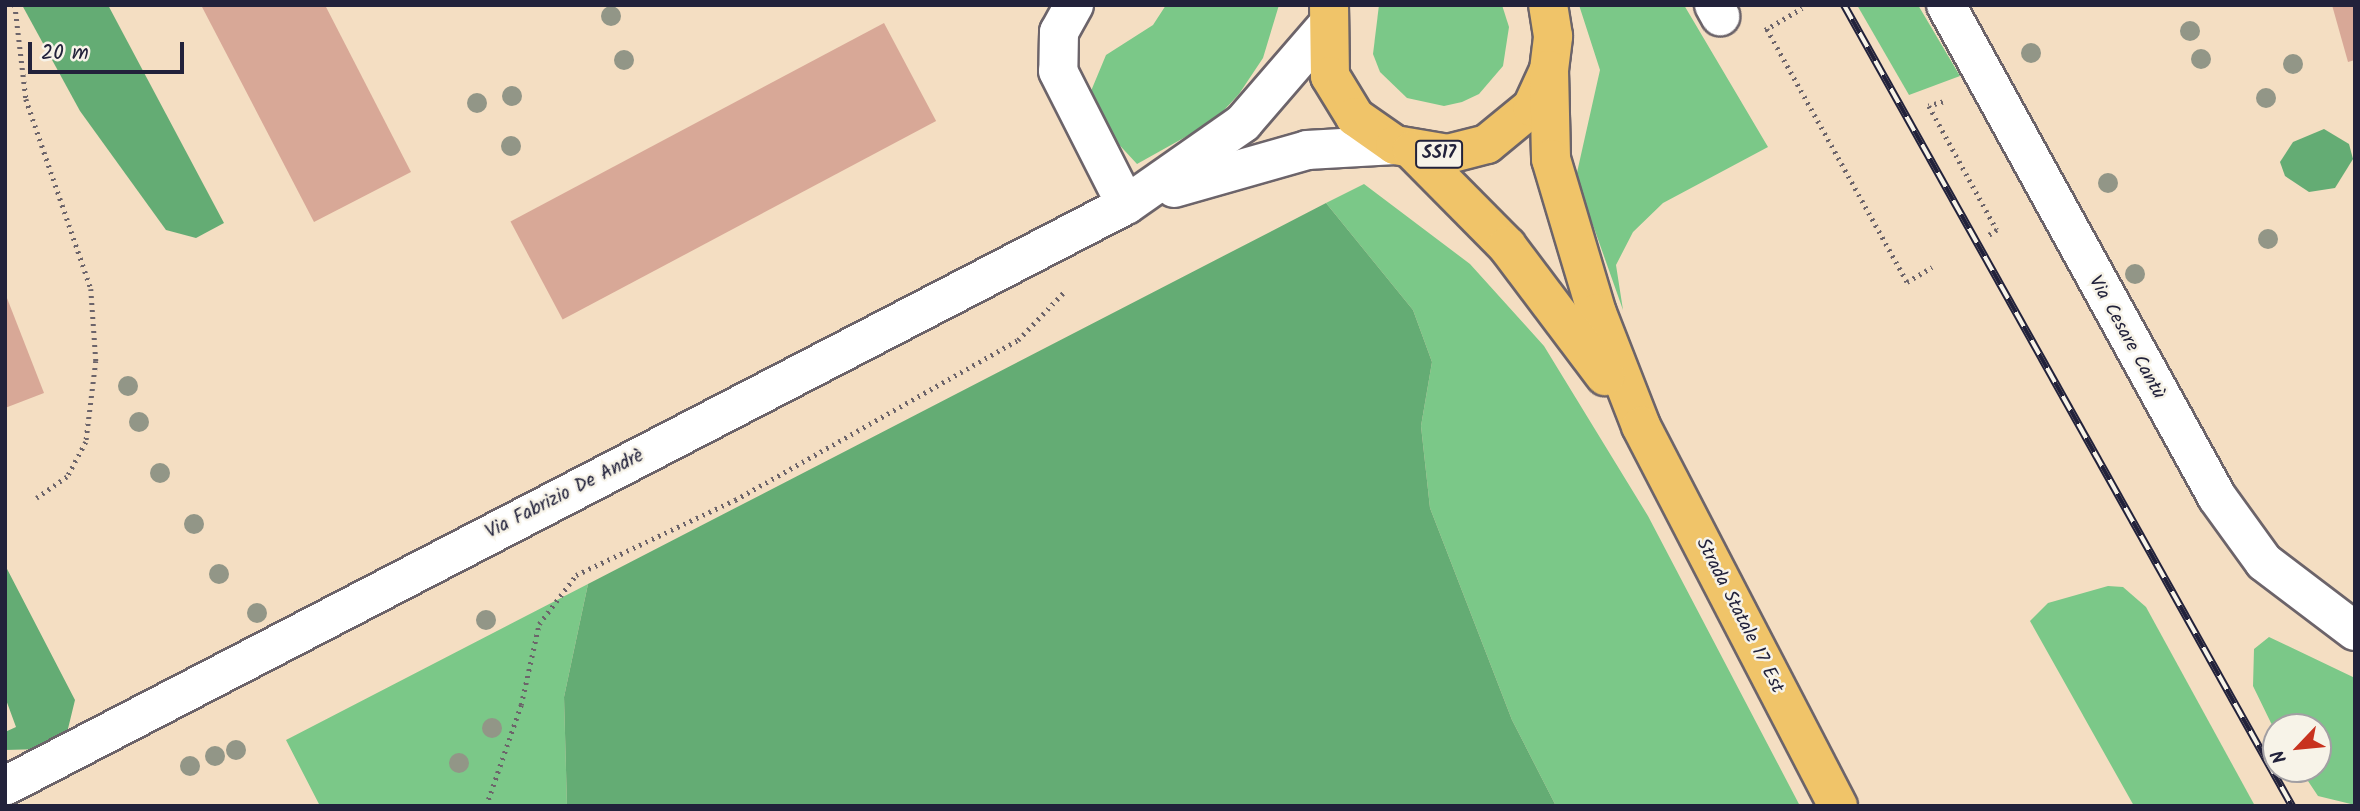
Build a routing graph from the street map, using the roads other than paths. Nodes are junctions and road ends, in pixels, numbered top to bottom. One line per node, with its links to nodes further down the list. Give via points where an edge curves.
1 (1074, 5): 7 (street, via 1059,32 1058,71)
2 (1548, 5): 5 (main road, SS17, via 1553,36)
3 (1947, 5): 9 (street, Via Cesare Cantù, via 2217,497 2264,562)
4 (1327, 16): 6 (main road, SS17, via 1330,76 1341,98 1355,117); 7 (street, Via Fabrizio De Andrè, via 1277,91 1243,123)
5 (1549, 71): 6 (main road, SS17, via 1532,107 1487,144 1448,154); 8 (main road, Strada Statale 17 Est / SS17, via 1551,159 1561,209)
6 (1403, 148): 7 (street, Via Fabrizio De Andrè, via 1307,150); 8 (main road, Strada Statale 17 Est / SS17, via 1507,246)
7 (1126, 205): 10 (street, Via Fabrizio De Andrè)
8 (1641, 426): 11 (main road, Strada Statale 17 Est / SS17)
9 (2355, 631)
10 (5, 786)
11 (1838, 806)

